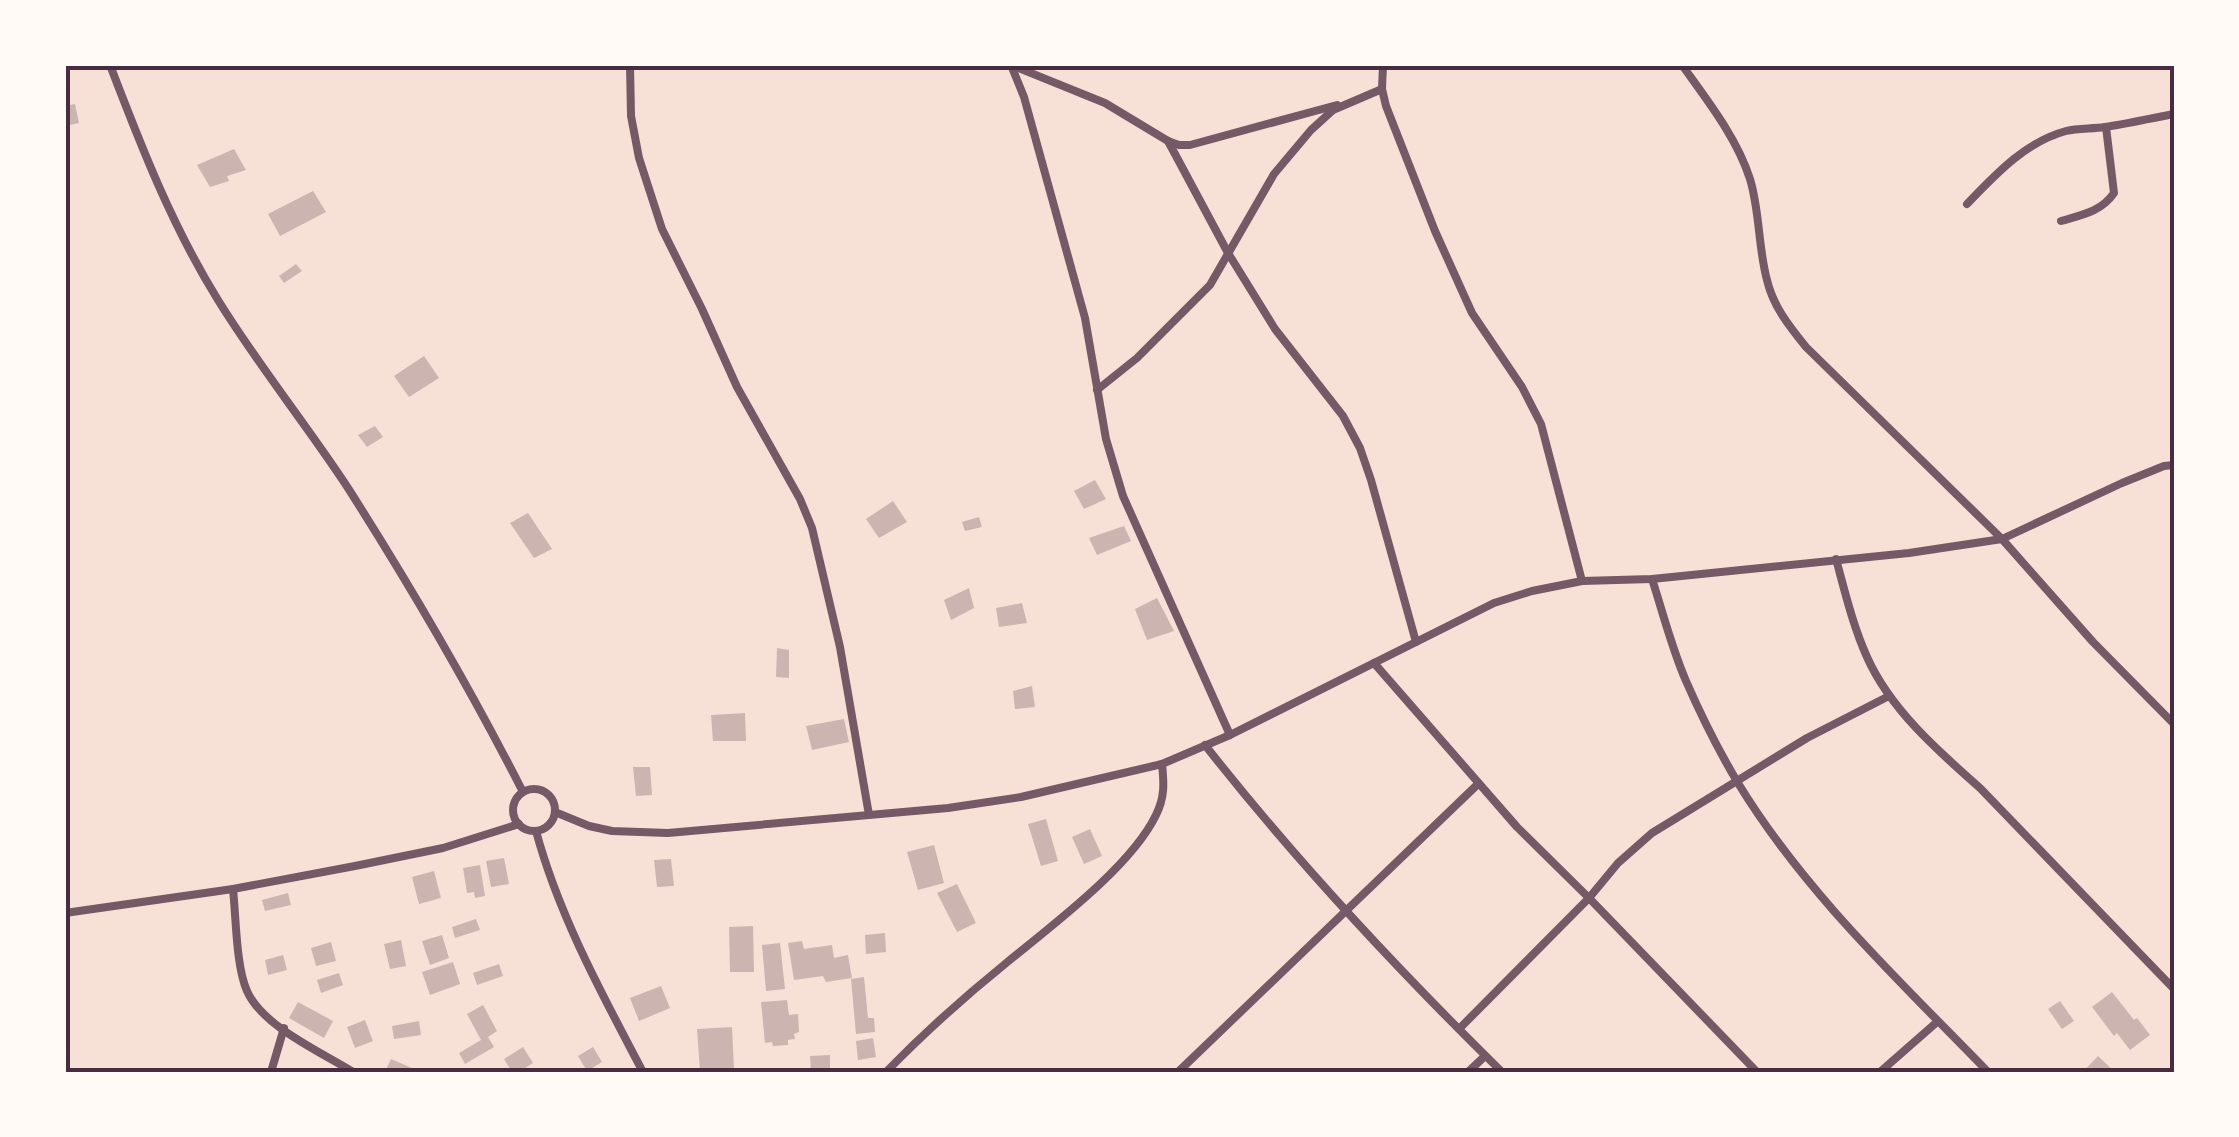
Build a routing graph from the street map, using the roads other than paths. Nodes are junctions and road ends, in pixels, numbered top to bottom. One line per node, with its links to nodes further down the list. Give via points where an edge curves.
1 (110, 65): 29 (street, via 166,205 218,300 346,486)
2 (630, 65): 31 (street, via 639,158 662,228 812,528)
3 (1383, 65): 5 (street)
4 (1682, 65): 16 (street, via 1743,160 1767,282 1786,323)
5 (1382, 89): 6 (street); 19 (street, via 1472,312 1542,424)
6 (1347, 102): 9 (street, via 1190,145); 12 (street, via 1321,120 1274,174)
7 (2174, 114): 8 (street)
8 (2106, 127): 10 (street, via 2047,138); 11 (street, via 2114,194 2096,210)
9 (1168, 141): 12 (street); 13 (street, via 1105,102 1011,65 1084,318)
10 (1967, 204)
11 (2061, 221)
12 (1228, 253): 13 (street, via 1196,299); 20 (street, via 1360,448)
13 (1097, 390): 24 (street, via 1123,496)
14 (2174, 456): 15 (street)
15 (2169, 466): 16 (street)
16 (2002, 538): 17 (street); 23 (street)
17 (1836, 560): 18 (street); 22 (street, via 1868,660)
18 (1652, 580): 19 (street); 27 (street, via 1685,679)
19 (1582, 581): 20 (street, via 1532,590)
20 (1416, 642): 21 (street)
21 (1374, 663): 24 (street); 28 (street)
22 (1889, 696): 27 (street); 38 (street)
23 (2174, 724)
24 (1230, 735): 25 (street)
25 (1206, 745): 26 (street); 37 (street)
26 (1162, 764): 31 (street, via 1020,797); 46 (street, via 1165,787 1156,817 1119,864)
27 (1737, 782): 35 (street, via 1652,833); 39 (street, via 1817,892)
28 (1478, 784): 35 (street); 37 (street)
29 (523, 792): 30 (street, via 541,790); 32 (street, via 513,807)
30 (555, 812): 31 (street, via 635,833); 33 (street)
31 (868, 815)
32 (519, 824): 33 (street); 34 (street, via 443,848)
33 (536, 830): 45 (street, via 567,920)
34 (234, 888): 36 (street); 40 (street, via 246,989)
35 (1589, 898): 41 (street); 50 (street)
36 (65, 912)
37 (1347, 912): 41 (street); 47 (street)
38 (2174, 989)
39 (1938, 1022): 51 (street); 52 (street)
40 (284, 1028): 43 (street); 44 (street)
41 (1459, 1028): 42 (street)
42 (1485, 1056): 48 (street); 49 (street)
43 (271, 1072)
44 (353, 1072)
45 (642, 1072)
46 (886, 1072)
47 (1178, 1072)
48 (1468, 1072)
49 (1502, 1072)
50 (1758, 1072)
51 (1880, 1072)
52 (1988, 1072)

